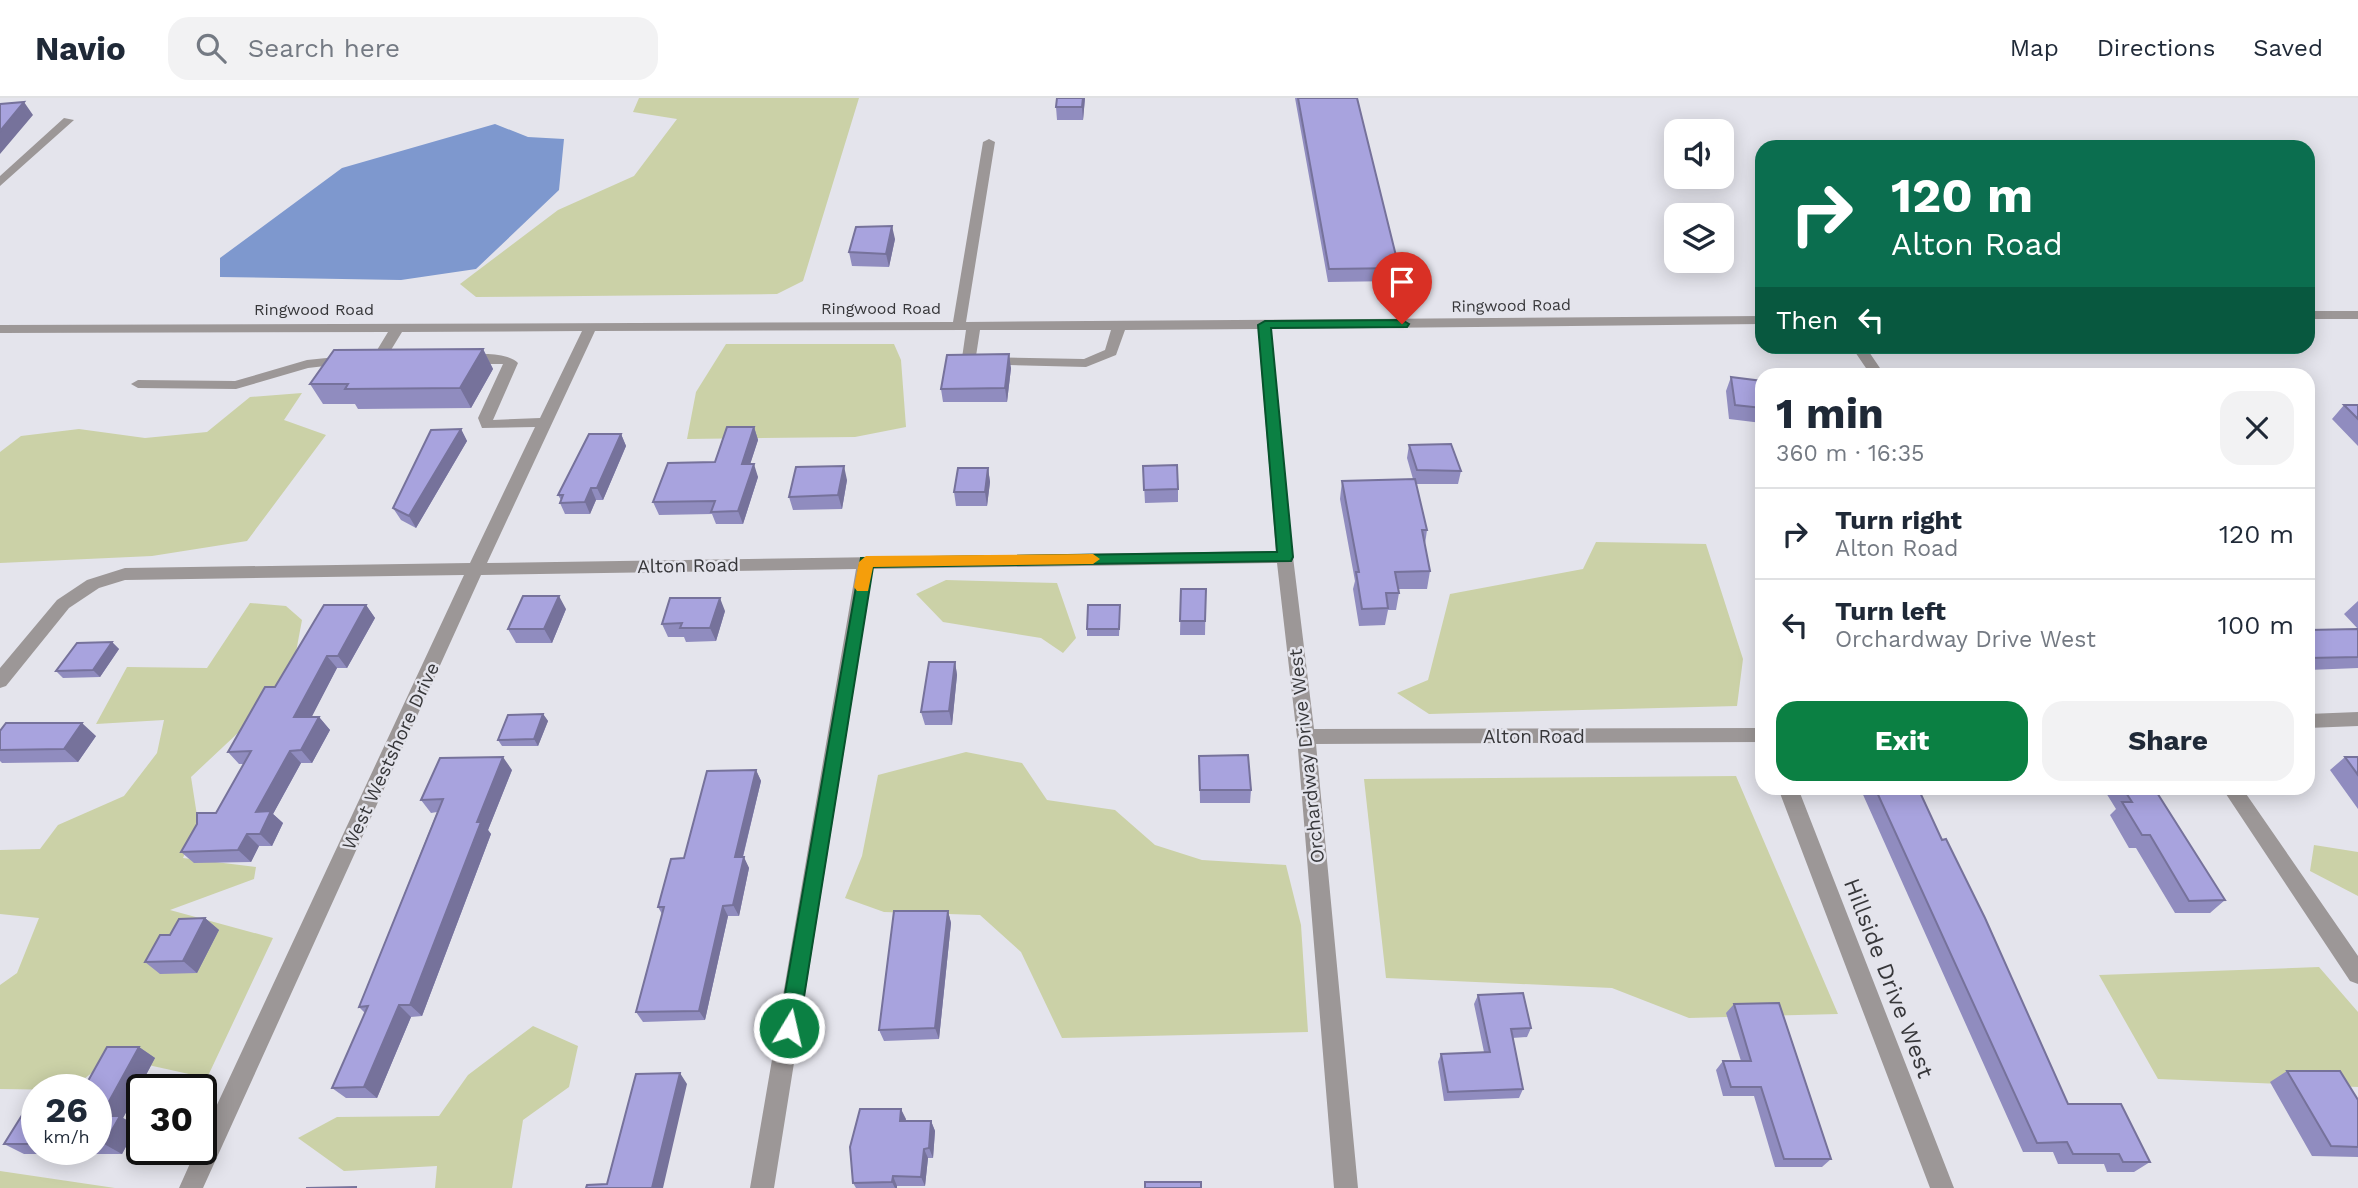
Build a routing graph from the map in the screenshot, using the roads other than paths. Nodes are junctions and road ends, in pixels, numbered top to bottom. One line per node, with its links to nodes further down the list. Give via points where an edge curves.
1 (68, 120): 3 (street)
2 (989, 142): 7 (street)
3 (0, 182)
4 (2315, 315): 5 (street)
5 (2358, 315)
6 (1755, 320): 9 (street, Ringwood Road)
7 (966, 325): 8 (street, Ringwood Road); 8 (street, via 969,358 977,361 1086,363 1111,352); 11 (street, Ringwood Road)
8 (1119, 325): 9 (street, Ringwood Road)
9 (1265, 325): 16 (street, Orchardway Drive West)
10 (399, 326): 11 (street, Ringwood Road); 12 (street, Ringwood Road); 14 (street, via 385,360 307,364 236,385)
11 (591, 326): 15 (street, West Westshore Drive)
12 (0, 329)
13 (455, 360): 15 (street, via 511,363 485,418 486,425)
14 (138, 384)
15 (546, 422): 18 (street, West Westshore Drive)
16 (1285, 557): 17 (street, Alton Road); 23 (street, Orchardway Drive West)
17 (866, 562): 18 (street, Alton Road); 28 (street)
18 (476, 568): 19 (street, Alton Road, via 125,574 93,584 63,604); 27 (street, West Westshore Drive)
19 (0, 681)
20 (2358, 719): 21 (street)
21 (2315, 721)
22 (1755, 735): 23 (street, Alton Road)
23 (1306, 737): 29 (street, Orchardway Drive West)
24 (1791, 795): 30 (street, Hillside Drive West)
25 (2237, 795): 26 (street)
26 (2358, 974)
27 (191, 1188)
28 (762, 1188)
29 (1346, 1188)
30 (1942, 1188)

